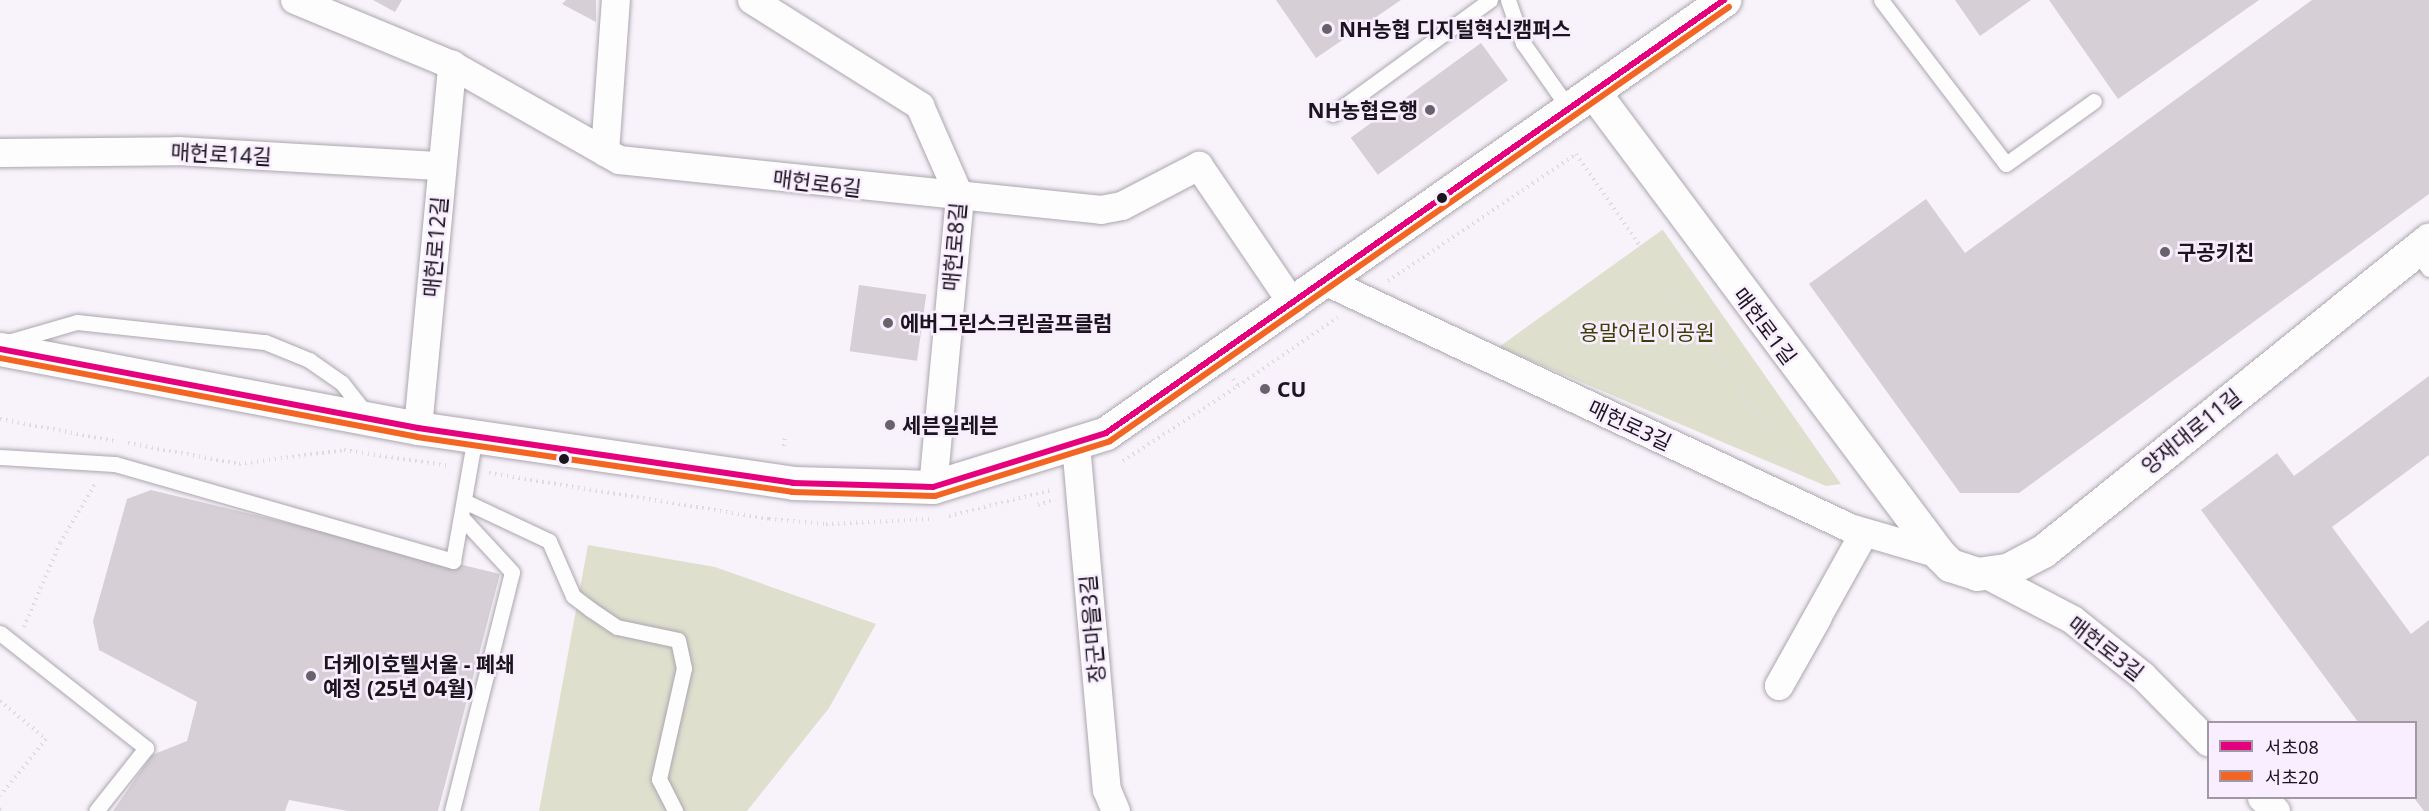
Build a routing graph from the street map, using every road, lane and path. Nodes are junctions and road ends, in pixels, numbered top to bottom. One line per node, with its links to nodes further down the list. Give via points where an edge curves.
1 (295, 0): 8 (street, 매헌로6길)
2 (616, 0): 12 (street)
3 (752, 0): 15 (street, 매헌로8길, via 920,106)
4 (1490, 0): 11 (lane)
5 (1508, 0): 10 (lane, via 1523,43)
6 (1724, 0): 10 (main road)
7 (1881, 0): 9 (lane, via 2006,164)
8 (452, 65): 12 (street, 매헌로6길); 14 (street, 매헌로12길)
9 (2094, 101)
10 (1583, 102): 17 (main road); 38 (main road, 매헌로1길)
11 (1333, 114)
12 (605, 152): 15 (street, 매헌로6길, via 619,159)
13 (0, 153): 14 (street, 매헌로14길, via 178,151)
14 (442, 166): 24 (street, 매헌로12길)
15 (960, 197): 19 (street, 매헌로6길, via 1101,210 1122,206 1199,166); 32 (street, 매헌로8길)
16 (2425, 253): 39 (main road, 양재대로11길, via 2043,551)
17 (1327, 282): 18 (street, 매헌로3길); 19 (main road)
18 (1362, 300): 22 (path, via 1238,386); 31 (path, via 1576,154); 37 (street, 매헌로3길)
19 (1294, 306): 27 (main road, via 1106,433)
20 (0, 344): 23 (lane, via 77,322 265,342 309,360 342,383)
21 (0, 349): 23 (main road)
22 (1226, 369)
23 (370, 420): 24 (main road)
24 (418, 428): 25 (main road)
25 (475, 436): 32 (main road, via 793,483); 34 (lane)
26 (785, 437): 28 (path)
27 (1076, 445): 32 (main road); 49 (street, 장군마을3길, via 1107,790)
28 (784, 446)
29 (0, 456): 30 (lane)
30 (115, 464): 36 (lane, via 453,561); 40 (path, via 81,505 31,618)
31 (1803, 477)
32 (933, 486)
33 (1061, 496): 35 (path)
34 (464, 501): 36 (lane); 48 (lane, via 549,541 573,596 617,627 678,640 684,668 659,779)
35 (1038, 506)
36 (461, 517): 47 (lane, via 512,572)
37 (1864, 533): 38 (street, 매헌로3길); 41 (street)
38 (1939, 554): 39 (main road, via 1963,571)
39 (1987, 575): 43 (street, 매헌로3길, via 2073,620 2143,676)
40 (6, 638): 46 (lane, via 146,748)
41 (1779, 686)
42 (0, 701): 44 (path, via 46,739)
43 (2207, 741)
44 (0, 796)
45 (2263, 799): 50 (street)
46 (96, 811)
47 (452, 811)
48 (675, 811)
49 (1116, 811)
50 (2276, 811)

